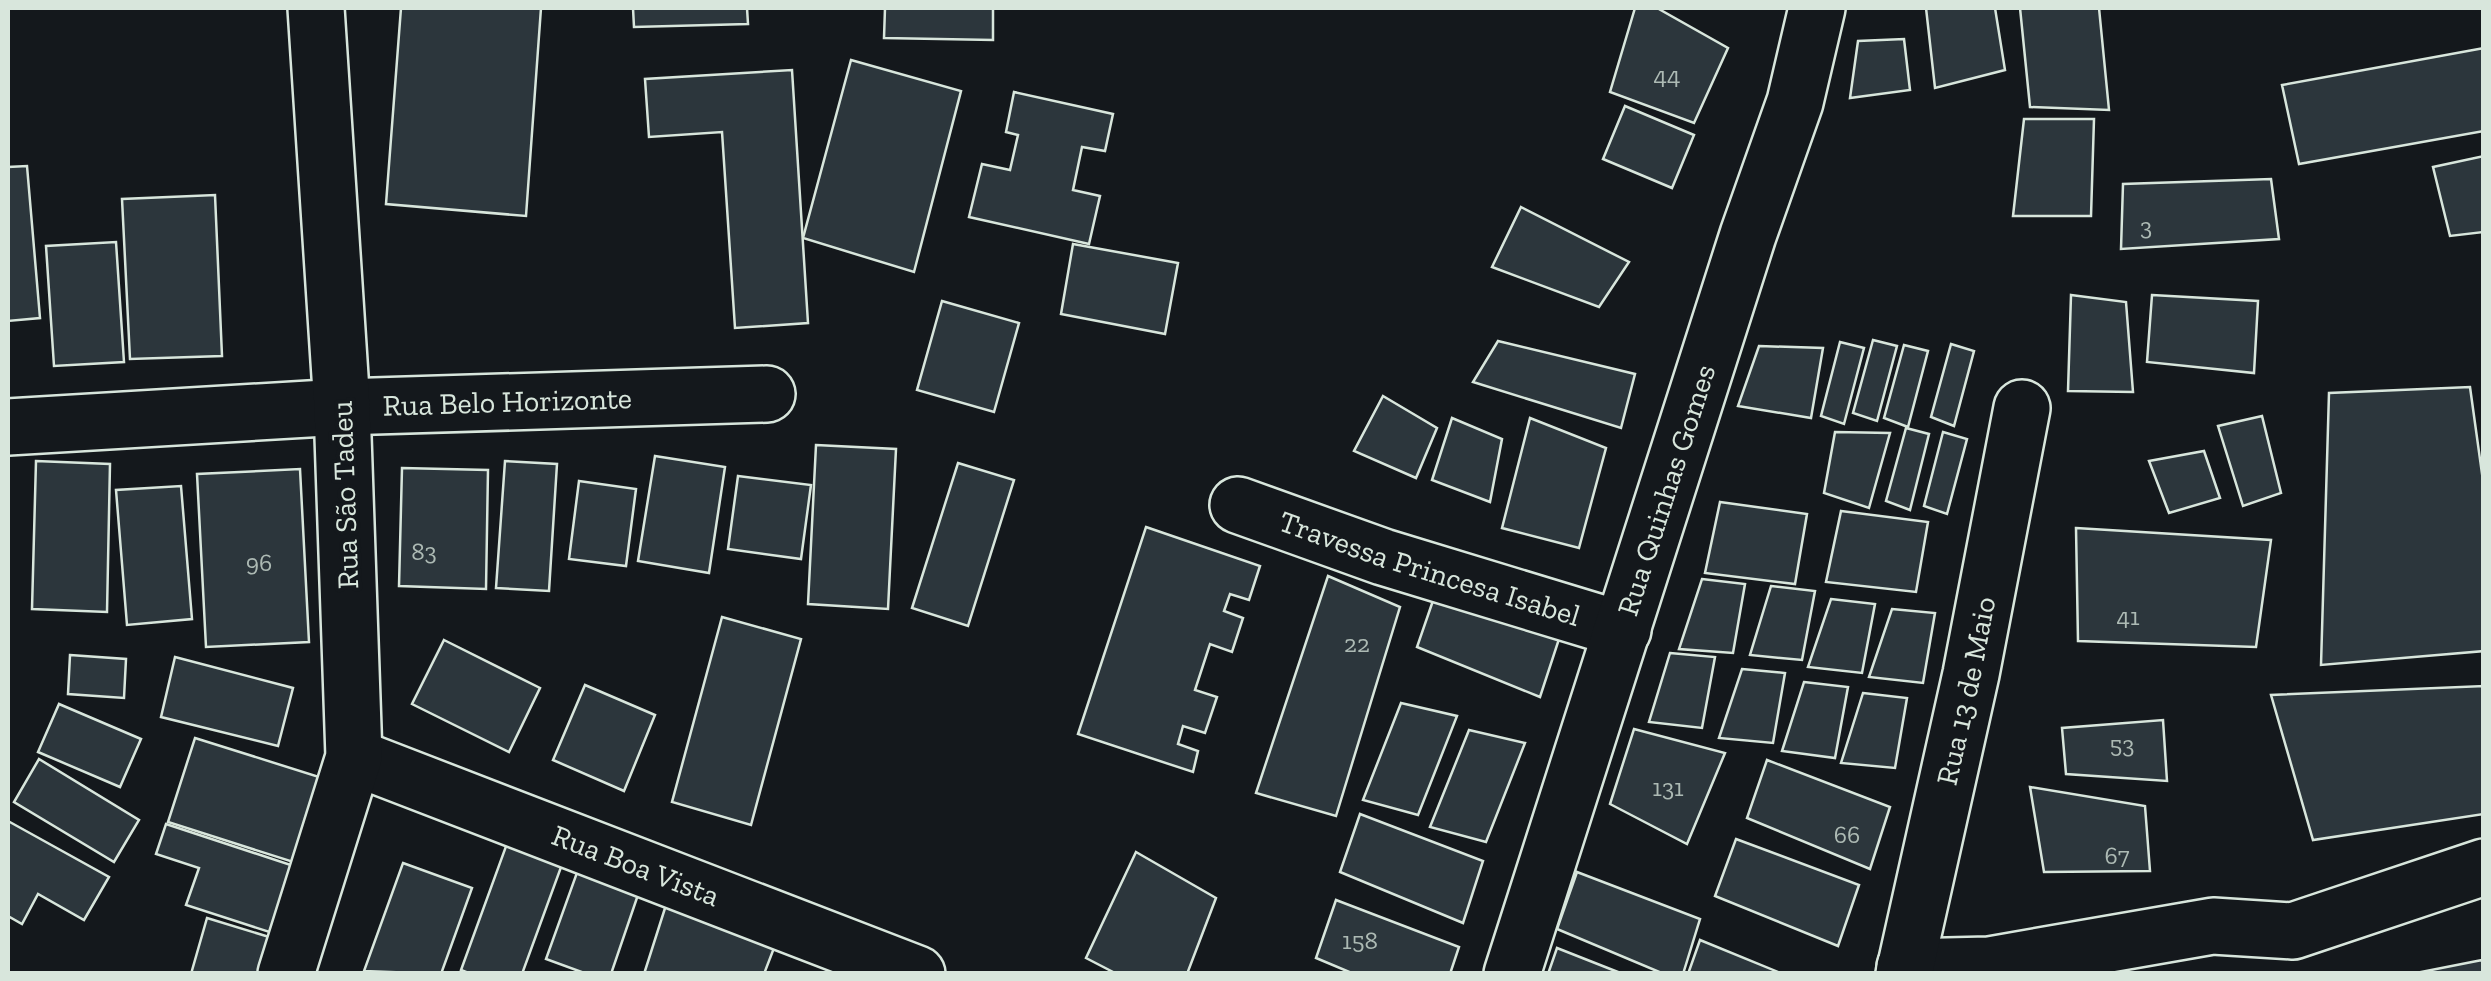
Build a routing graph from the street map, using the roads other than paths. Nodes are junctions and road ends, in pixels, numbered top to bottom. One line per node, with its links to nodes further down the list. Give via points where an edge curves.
1 (316, 8): 4 (street, Rua São Tadeu)
2 (1817, 8): 8 (street, Rua Quinhas Gomes, via 1795,102)
3 (766, 394): 4 (street, Rua Belo Horizonte)
4 (342, 407): 6 (street, Rua Belo Horizonte); 9 (street, Rua São Tadeu)
5 (2022, 408): 13 (street, Rua 13 de Maio)
6 (8, 427)
7 (1238, 505): 8 (street, Travessa Princesa Isabel)
8 (1624, 630): 16 (street, Rua Quinhas Gomes)
9 (354, 757): 14 (street, Rua São Tadeu); 15 (street, Rua Boa Vista)
10 (2484, 867): 11 (street)
11 (2297, 952): 12 (street, via 2214,926)
12 (1990, 969): 13 (street)
13 (1905, 970)
14 (286, 974)
15 (918, 974)
16 (1512, 974)

